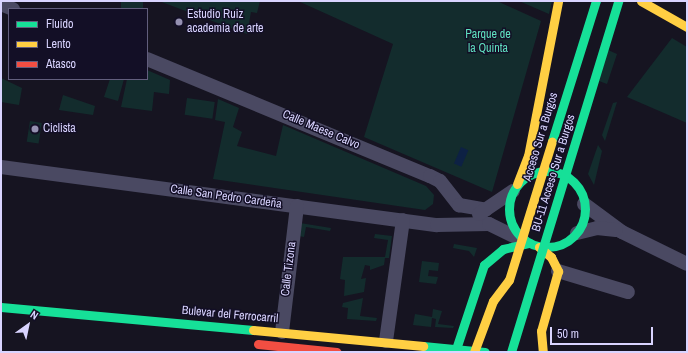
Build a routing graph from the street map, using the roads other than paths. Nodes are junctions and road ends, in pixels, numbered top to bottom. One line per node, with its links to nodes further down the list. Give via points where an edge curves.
1 (2, 1): 7 (street)
2 (558, 1): 10 (main road)
3 (568, 1): 10 (main road)
4 (596, 1): 36 (main road, Acceso Sur a Burgos, bridge, via 509,280 493,301)
5 (618, 1): 38 (main road, BU-11 Acceso Sur a Burgos, bridge)
6 (641, 1): 8 (main road)
7 (1, 5)
8 (654, 6): 9 (main road); 11 (main road)
9 (674, 8)
10 (556, 24): 13 (main road)
11 (687, 27)
12 (148, 59): 19 (street, Calle Maese Calvo, via 430,176 440,181 459,205)
13 (533, 120): 15 (main road, via 545,149); 16 (main road, via 528,156)
14 (1, 167): 18 (street, Calle San Pedro Cardeña)
15 (560, 173): 16 (main road, via 534,172); 17 (main road, via 577,187)
16 (515, 188): 19 (street); 24 (main road, via 509,217)
17 (584, 204): 22 (street); 23 (main road)
18 (297, 206): 20 (street, Calle San Pedro Cardeña); 30 (street, Calle Tizona)
19 (486, 210): 21 (street)
20 (403, 220): 21 (street, Calle San Pedro Cardeña); 31 (street)
21 (451, 226): 24 (street, Calle San Pedro Cardeña, via 489,224)
22 (622, 232): 23 (street, via 597,228); 26 (street)
23 (577, 233): 25 (main road, via 562,245)
24 (526, 242): 25 (main road); 33 (main road, via 503,249 484,265)
25 (539, 247): 27 (main road, via 551,257)
26 (687, 264)
27 (558, 271): 28 (street); 39 (main road, via 541,330)
28 (628, 292)
29 (1, 307): 30 (main road, Bulevar del Ferrocarril)
30 (282, 332): 31 (main road, Bulevar del Ferrocarril)
31 (388, 341): 33 (main road, Bulevar del Ferrocarril); 34 (main road, Bulevar del Ferrocarril, via 338,346)
32 (245, 342): 34 (main road, Bulevar del Ferrocarril)
33 (456, 350): 37 (main road, Bulevar del Ferrocarril)
34 (327, 351): 35 (main road, Bulevar del Ferrocarril)
35 (337, 352)
36 (474, 352)
37 (485, 352)
38 (511, 352)
39 (543, 352)

